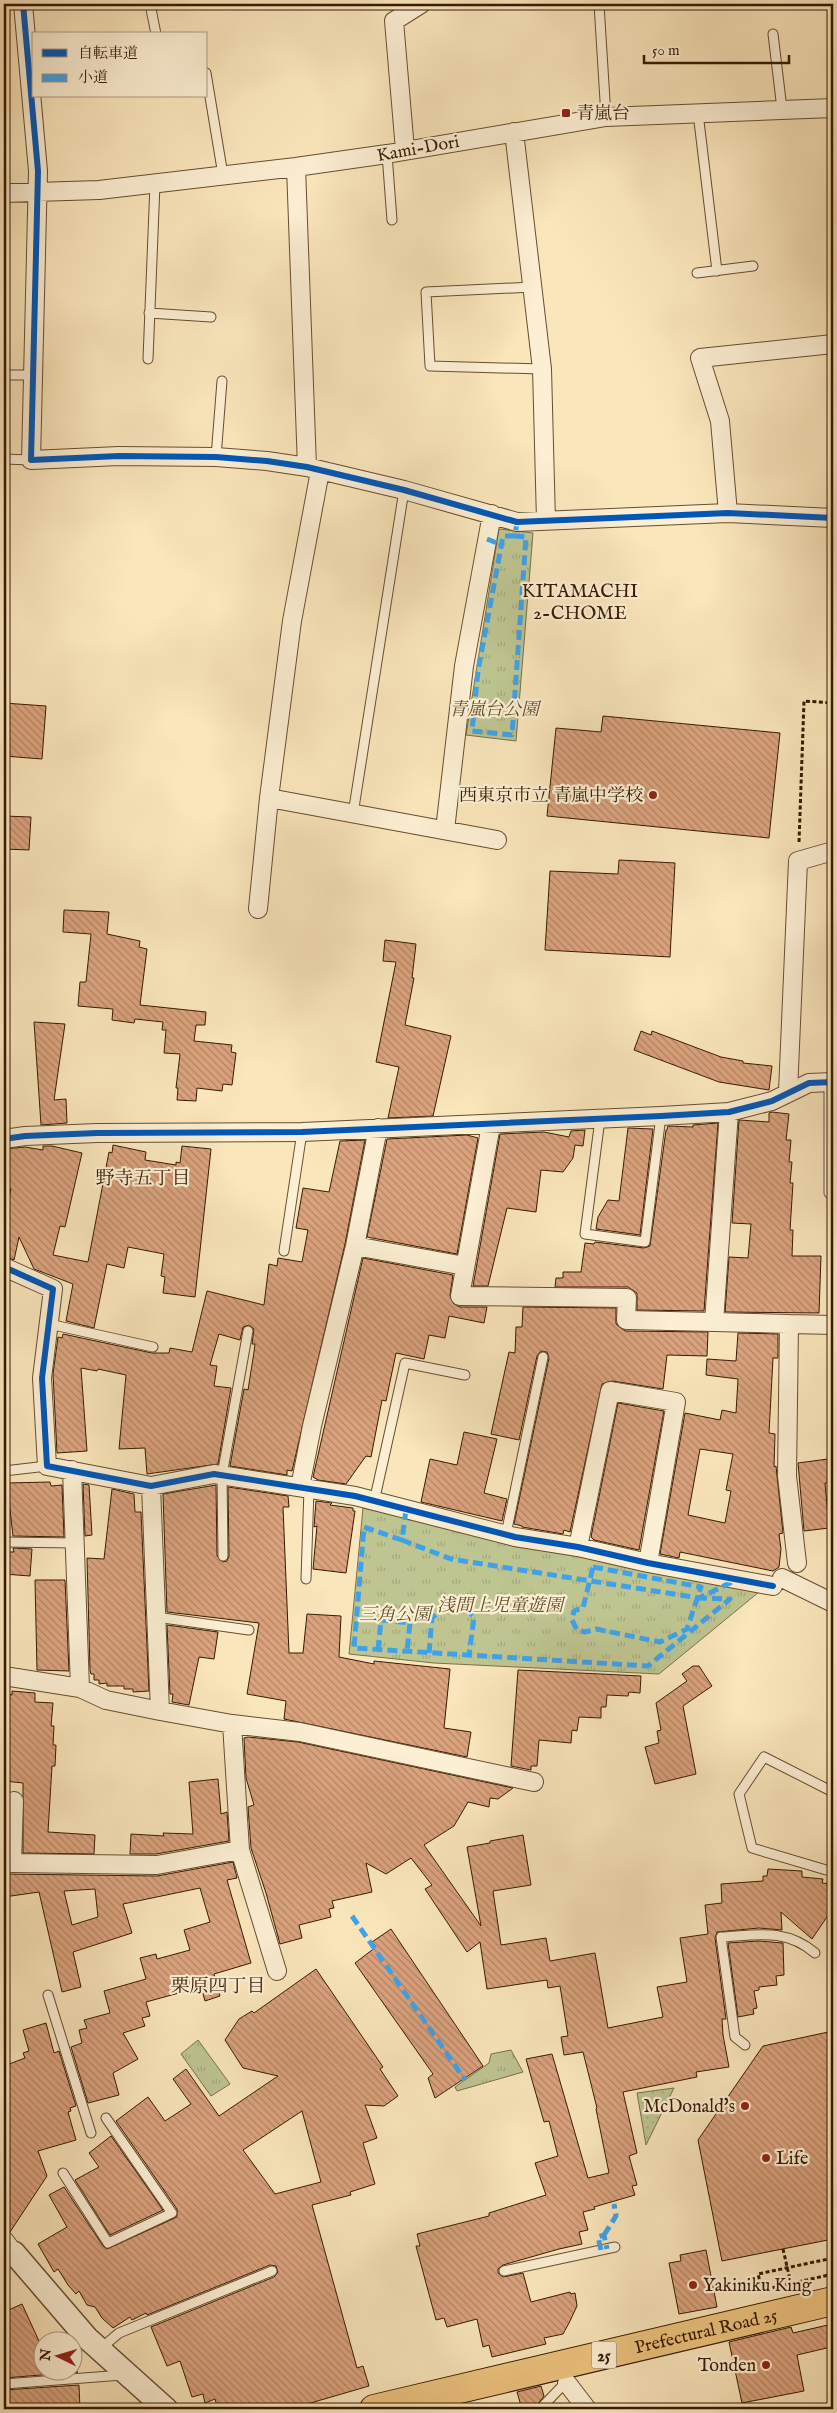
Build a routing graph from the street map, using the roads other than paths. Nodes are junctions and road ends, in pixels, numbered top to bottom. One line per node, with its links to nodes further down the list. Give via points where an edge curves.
1 (23, 4): 19 (street, via 38,171)
2 (150, 4): 5 (lane)
3 (421, 4): 13 (street, via 394,21)
4 (599, 4): 11 (lane)
5 (156, 32)
6 (773, 34): 9 (lane)
7 (208, 86): 16 (lane)
8 (833, 108): 9 (street, Kami-Dori)
9 (782, 109): 10 (street, Kami-Dori)
10 (698, 113): 11 (street, Kami-Dori); 22 (lane)
11 (606, 117): 12 (street, Kami-Dori)
12 (514, 132): 13 (street, Kami-Dori); 24 (street)
13 (405, 150): 14 (street, Kami-Dori)
14 (387, 154): 15 (street, Kami-Dori); 20 (lane)
15 (296, 167): 16 (street, Kami-Dori); 36 (street)
16 (223, 175): 17 (street, Kami-Dori)
17 (155, 184): 19 (street, Kami-Dori); 25 (lane)
18 (4, 193): 19 (street, Kami-Dori)
19 (37, 193): 31 (street)
20 (392, 220)
21 (753, 266): 22 (lane)
22 (717, 271): 23 (lane)
23 (697, 273)
24 (534, 287): 29 (street); 29 (lane, via 426,292 430,366)
25 (149, 313): 26 (lane); 28 (lane)
26 (211, 317)
27 (833, 344): 38 (street, via 700,358 720,422)
28 (148, 359)
29 (542, 369): 41 (street)
30 (4, 375): 31 (lane)
31 (31, 376): 35 (street)
32 (222, 381): 33 (lane)
33 (216, 456): 35 (street); 36 (street)
34 (4, 459): 35 (lane)
35 (31, 460)
36 (314, 469): 37 (street); 42 (street)
37 (404, 490): 39 (street); 43 (lane)
38 (728, 513): 40 (street); 41 (street)
39 (492, 514): 41 (street, via 518,522); 44 (street, via 464,666)
40 (833, 518)
41 (546, 521)
42 (269, 798): 43 (street); 47 (street)
43 (353, 814): 44 (street)
44 (445, 830): 45 (street)
45 (497, 840)
46 (833, 851): 49 (street, via 798,861)
47 (258, 910)
48 (831, 1082): 49 (street, via 810,1083); 57 (lane)
49 (788, 1092): 50 (street)
50 (729, 1112): 51 (street); 62 (street)
51 (661, 1116): 52 (street); 52 (lane, via 645,1242 585,1234)
52 (600, 1119): 53 (street)
53 (490, 1125): 54 (street); 60 (street)
54 (378, 1128): 55 (street); 58 (street)
55 (302, 1132): 56 (street, via 98,1133); 59 (lane)
56 (4, 1139)
57 (829, 1193)
58 (354, 1246): 60 (street); 75 (street, via 312,1426)
59 (284, 1251)
60 (465, 1266): 62 (street, via 460,1296 626,1298 626,1320)
61 (4, 1267): 63 (street, via 53,1289)
62 (714, 1322): 64 (street)
63 (49, 1324): 67 (lane); 70 (street, via 42,1378)
64 (789, 1324): 65 (street); 83 (street, via 787,1476)
65 (833, 1325)
66 (248, 1331): 73 (lane)
67 (153, 1347)
68 (543, 1357): 77 (lane)
69 (465, 1375): 76 (lane, via 404,1364)
70 (47, 1466): 71 (street); 72 (lane)
71 (72, 1470): 74 (street); 79 (street)
72 (4, 1471)
73 (222, 1475): 74 (street); 75 (street); 81 (lane)
74 (151, 1486): 86 (street)
75 (305, 1488): 76 (street); 84 (lane)
76 (374, 1502): 77 (street)
77 (506, 1534): 80 (street)
78 (4, 1542): 79 (lane)
79 (75, 1543): 89 (street)
80 (578, 1547): 82 (street); 82 (street, via 610,1391 676,1402)
81 (223, 1556)
82 (648, 1563): 85 (street, via 778,1582)
83 (797, 1563)
84 (306, 1579)
85 (833, 1603)
86 (156, 1617): 87 (lane); 90 (street)
87 (249, 1630)
88 (4, 1676): 89 (street)
89 (80, 1688): 90 (street, via 106,1700)
90 (160, 1711): 91 (street)
91 (232, 1724): 92 (street, via 300,1732); 95 (street)
92 (534, 1782)
93 (833, 1792): 96 (lane, via 764,1757 739,1794 752,1848)
94 (14, 1801): 95 (street, via 12,1863 157,1865)
95 (240, 1850): 98 (street)
96 (833, 1872)
97 (814, 1953): 100 (lane, via 792,1938 766,1934 721,1937 735,2037)
98 (277, 1971)
99 (48, 1996): 102 (lane)
100 (745, 2045)
101 (106, 2118): 103 (lane, via 172,2213 108,2244)
102 (91, 2133)
103 (63, 2173)
104 (615, 2247): 107 (lane)
105 (7, 2251): 109 (street)
106 (272, 2271): 109 (lane, via 120,2333)
107 (504, 2271)
108 (833, 2301): 110 (main road, Prefectural Road 25 / 25)
109 (100, 2349): 111 (street)
110 (568, 2373): 114 (main road, Prefectural Road 25 / 25); 115 (lane); 116 (street)
111 (126, 2375): 112 (lane); 113 (street)
112 (4, 2384)
113 (166, 2409)
114 (374, 2409)
115 (540, 2409)
116 (587, 2409)

